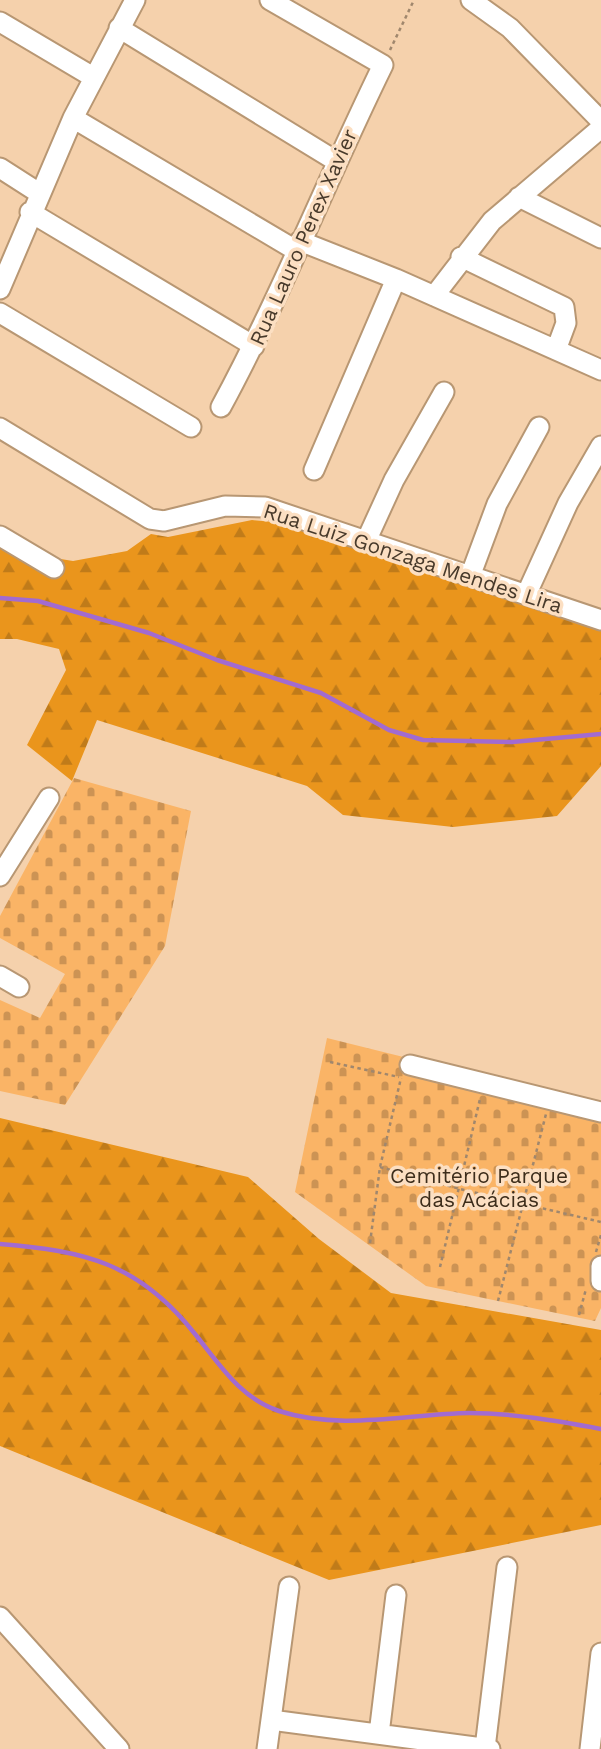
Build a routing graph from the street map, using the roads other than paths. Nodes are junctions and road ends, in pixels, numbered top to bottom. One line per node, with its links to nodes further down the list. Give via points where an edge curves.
1 (135, 0): 5 (street)
2 (270, 0): 10 (street, Rua Lauro Perex Xavier, via 383,65)
3 (471, 0): 8 (street, via 510,28)
4 (0, 22): 6 (street)
5 (119, 28): 6 (street); 10 (street)
6 (93, 77): 7 (street)
7 (73, 118): 12 (street); 16 (street)
8 (601, 121)
9 (601, 128): 13 (street)
10 (336, 161): 16 (street, Rua Lauro Perex Xavier)
11 (0, 168): 12 (street)
12 (39, 192): 14 (street)
13 (519, 197): 15 (street); 17 (street)
14 (30, 212): 19 (street); 22 (street)
15 (601, 238)
16 (299, 246): 18 (street); 22 (street, Rua Lauro Perex Xavier)
17 (461, 257): 20 (street); 23 (street, via 558,303 566,312)
18 (396, 279): 20 (street); 31 (street)
19 (0, 289)
20 (434, 296): 23 (street)
21 (0, 313): 29 (street)
22 (254, 346): 26 (street, Rua Lauro Perex Xavier)
23 (556, 350): 24 (street)
24 (601, 370)
25 (444, 392): 33 (street)
26 (221, 407)
27 (539, 427): 35 (street, via 497,504)
28 (0, 428): 33 (street, Rua Luiz Gonzaga Mendes Lira, via 150,520 244,505 265,507)
29 (191, 428)
30 (601, 446): 36 (street, via 568,503)
31 (314, 470)
32 (0, 537): 34 (street)
33 (367, 539): 35 (street, Rua Luiz Gonzaga Mendes Lira)
34 (54, 568)
35 (471, 574): 36 (street, Rua Luiz Gonzaga Mendes Lira)
36 (527, 593): 37 (street, Rua Luiz Gonzaga Mendes Lira)
37 (601, 619)
38 (49, 798): 39 (street)
39 (3, 866)
40 (0, 976): 41 (street)
41 (19, 987)
42 (406, 1071): 43 (street)
43 (601, 1112)
44 (601, 1266): 45 (street)
45 (601, 1281)
46 (507, 1567): 53 (street)
47 (289, 1587): 51 (street)
48 (396, 1595): 52 (street)
49 (1, 1620): 54 (street)
50 (601, 1653): 56 (street)
51 (271, 1720): 52 (street); 55 (street)
52 (379, 1734): 53 (street)
53 (479, 1748)
54 (119, 1749)
55 (267, 1749)
56 (590, 1749)

